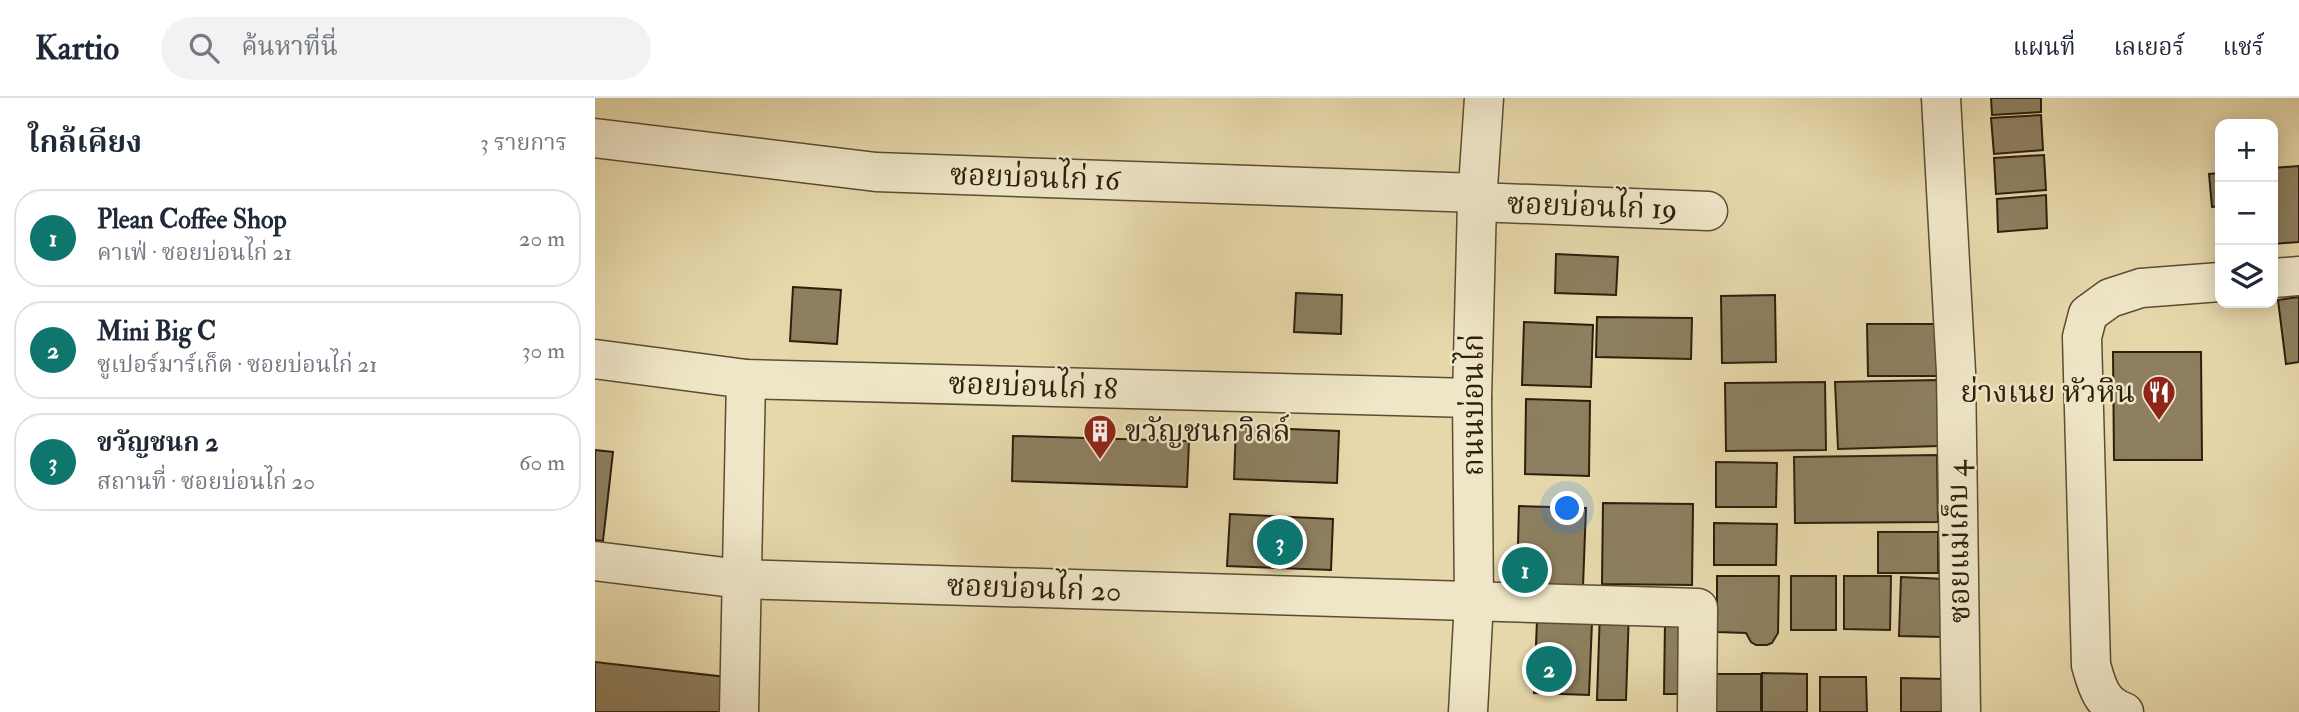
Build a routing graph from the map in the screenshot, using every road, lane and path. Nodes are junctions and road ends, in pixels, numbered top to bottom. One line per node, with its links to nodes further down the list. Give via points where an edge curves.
1 (1484, 98): 4 (street, ถนนบ่อนไก่)
2 (1941, 98): 18 (street, ซอยแม่เก็บ 4, via 1956,372)
3 (595, 138): 4 (street, ซอยบ่อนไก่ 16, via 876,172)
4 (1477, 197): 5 (street, ซอยบ่อนไก่ 19); 11 (street, ถนนบ่อนไก่)
5 (1708, 211)
6 (2299, 276): 7 (street)
7 (2278, 278)
8 (2215, 282): 19 (street, via 2141,288 2110,298 2088,314 2082,337 2091,665 2098,688 2111,707)
9 (595, 359): 10 (street, ซอยบ่อนไก่ 18)
10 (745, 379): 11 (street, ซอยบ่อนไก่ 18); 13 (street)
11 (1472, 398): 14 (street, ถนนบ่อนไก่)
12 (595, 561): 13 (street, ซอยบ่อนไก่ 20)
13 (741, 579): 14 (street, ซอยบ่อนไก่ 20); 15 (street)
14 (1474, 601): 16 (street, ถนนบ่อนไก่); 17 (street, ซอยบ่อนไก่ 20, via 1698,608)
15 (739, 712)
16 (1468, 712)
17 (1697, 712)
18 (1961, 712)
19 (2124, 712)

